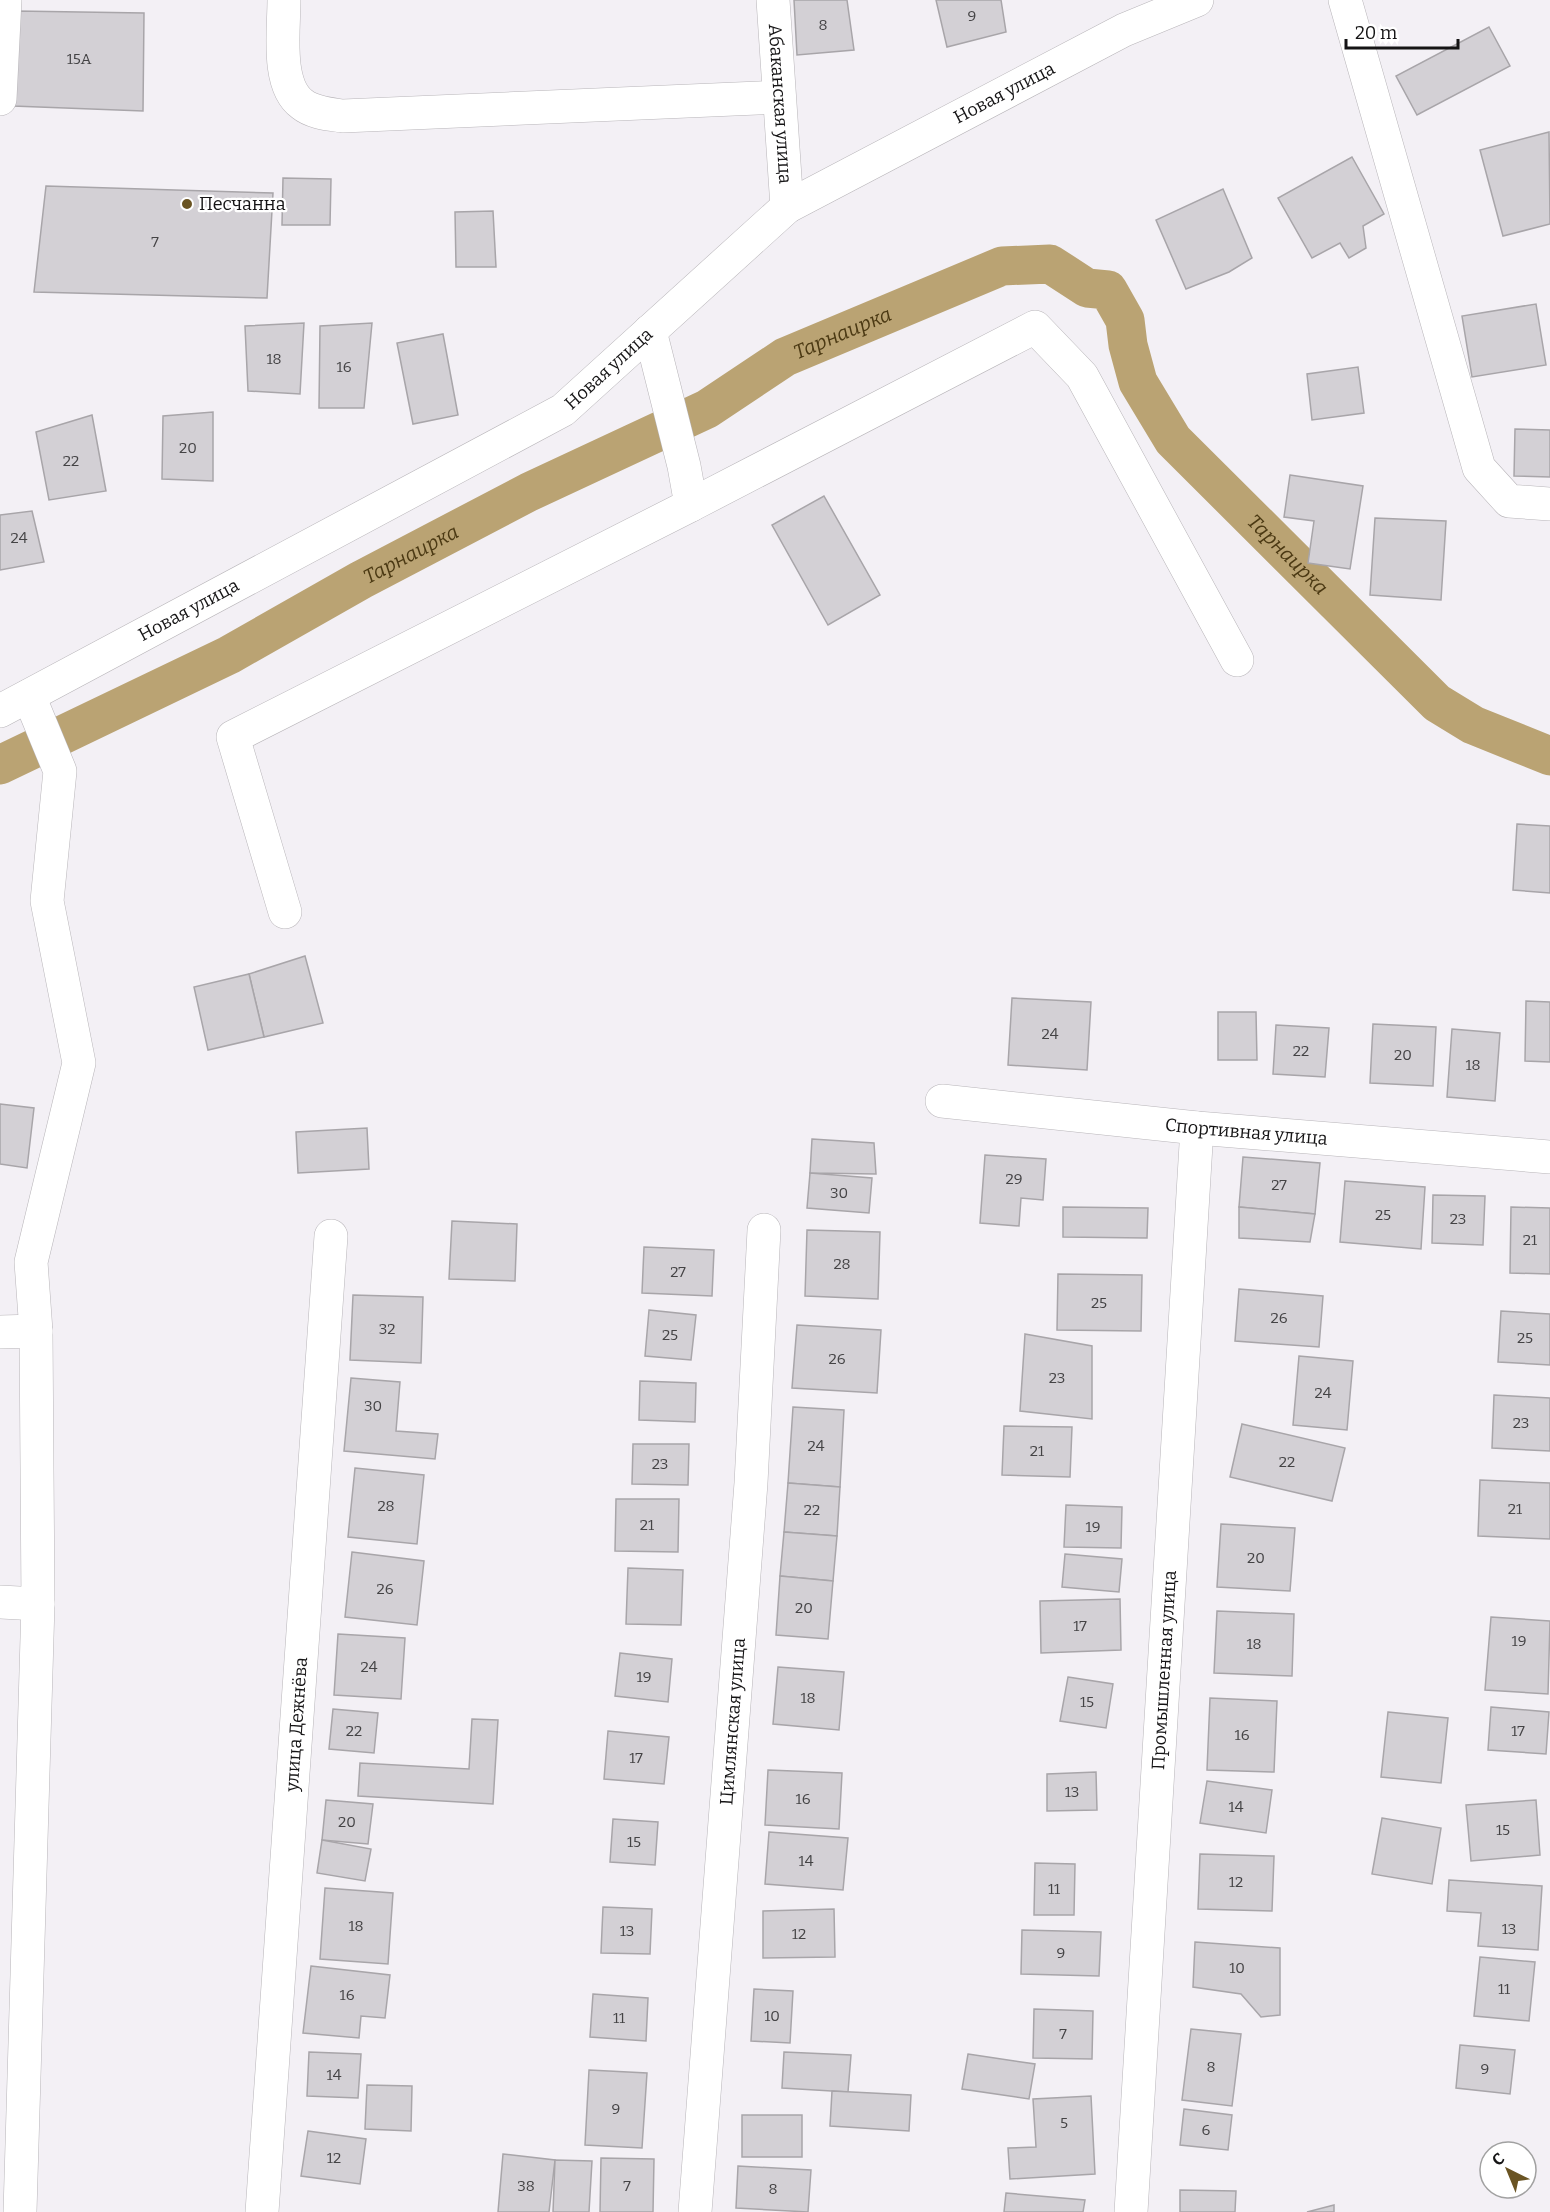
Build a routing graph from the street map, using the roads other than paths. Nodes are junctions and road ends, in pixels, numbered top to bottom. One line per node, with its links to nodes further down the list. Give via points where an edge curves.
1 (5, 0): 7 (street)
2 (284, 0): 6 (street, via 285,75 291,94 303,105 322,113 343,116)
3 (773, 0): 6 (street, Абаканская улица)
4 (1197, 0): 8 (street, Новая улица, via 1124,30)
5 (1345, 0): 10 (street, via 1479,468 1509,501)
6 (779, 97): 8 (street, Абаканская улица)
7 (0, 99)
8 (787, 207): 9 (street, Новая улица)
9 (650, 331): 11 (street); 13 (street, Новая улица, via 564,410)
10 (1550, 504)
11 (691, 505): 12 (street, via 1035,327 1082,376); 15 (street, via 233,737)
12 (1237, 660)
13 (29, 696): 14 (street, Новая улица); 21 (street, via 60,771 48,901 79,1063 31,1262)
14 (0, 711)
15 (285, 912)
16 (942, 1101): 17 (street, Спортивная улица)
17 (1197, 1128): 18 (street, Спортивная улица); 28 (street, Промышленная улица)
18 (1550, 1157)
19 (764, 1230): 27 (street, Цимлянская улица, via 751,1483)
20 (331, 1236): 26 (street, улица Дежнёва)
21 (36, 1331): 22 (street); 24 (street)
22 (0, 1332)
23 (0, 1602): 24 (street)
24 (38, 1605): 25 (street)
25 (20, 2212)
26 (262, 2212)
27 (695, 2212)
28 (1131, 2212)

